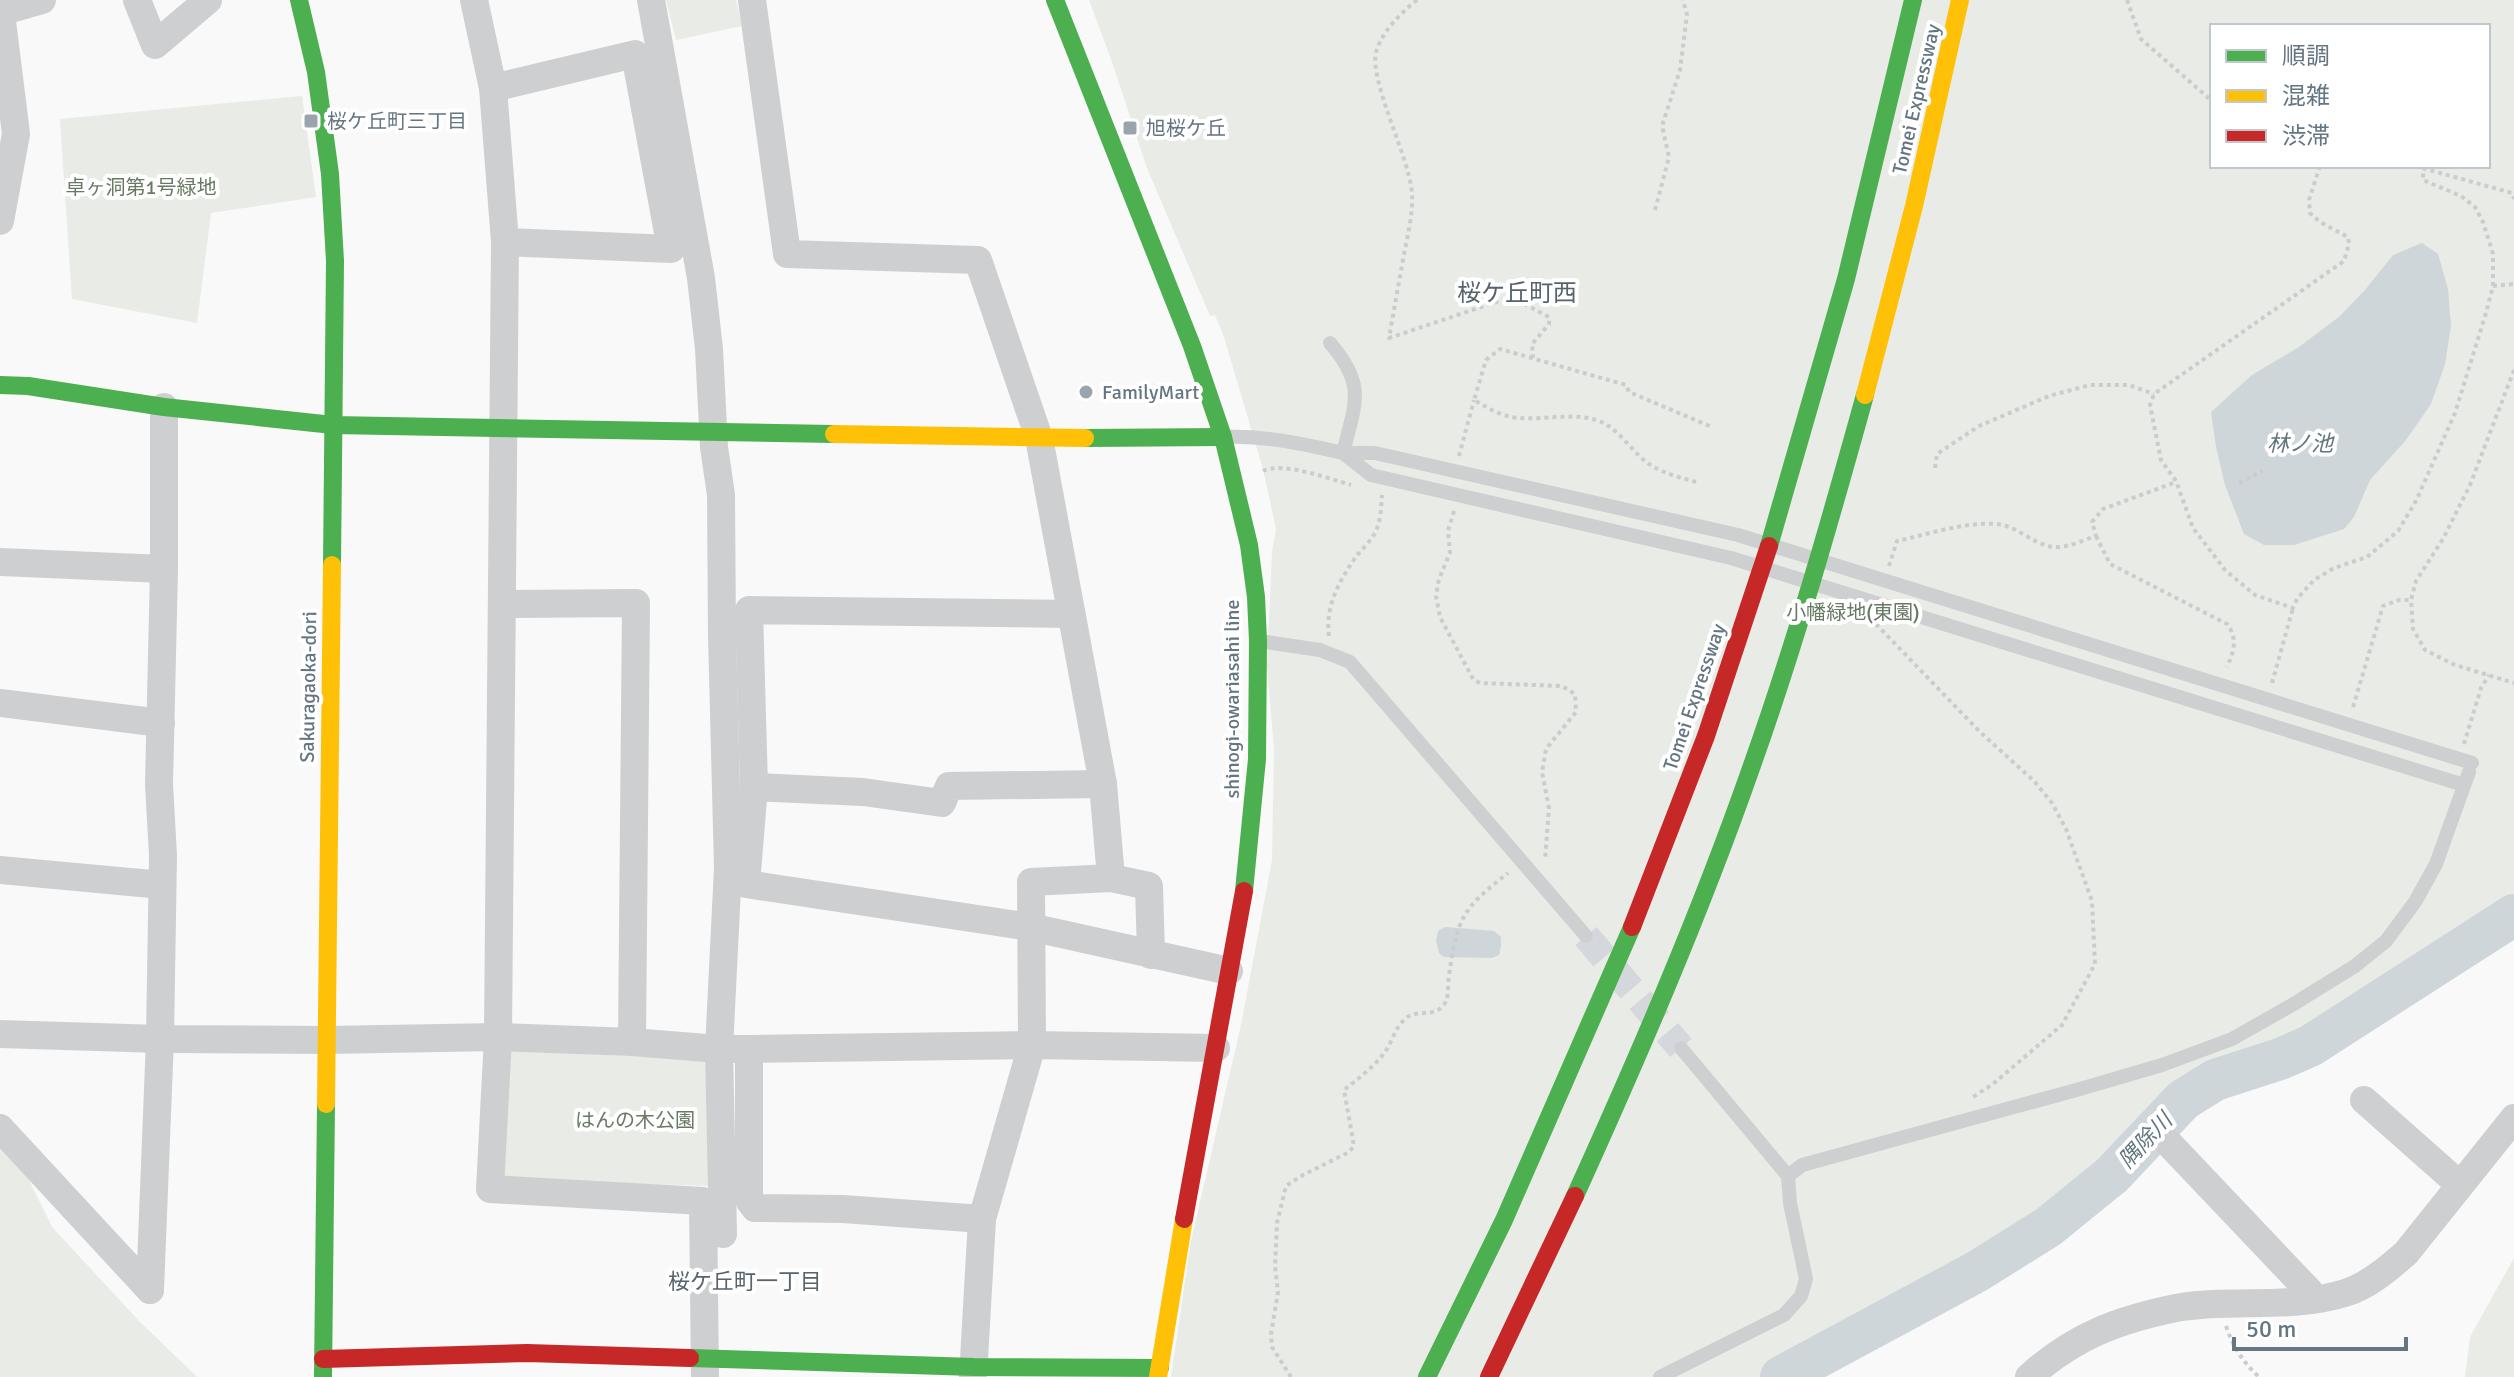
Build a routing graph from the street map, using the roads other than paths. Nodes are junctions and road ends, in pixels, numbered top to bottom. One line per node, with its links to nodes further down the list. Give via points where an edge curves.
1 (42, 0): 11 (street)
2 (137, 0): 3 (street, via 155,45)
3 (208, 0)
4 (299, 0): 19 (main road, Sakuragaoka-dori, via 316,72 330,174)
5 (474, 0): 12 (street)
6 (651, 0): 21 (street, via 701,278)
7 (752, 0): 23 (street, via 787,254 978,260)
8 (1055, 0): 22 (main road, shinogi-owariasahi line)
9 (1913, 0): 64 (main road, Tomei Expressway, via 1797,453 1706,736 1578,1055)
10 (1960, 0): 65 (main road, Tomei Expressway, via 1932,133 1844,471 1763,735 1710,879 1587,1172)
11 (0, 9): 13 (street)
12 (493, 88): 15 (street); 15 (street, via 635,54 671,249)
13 (8, 136): 14 (street)
14 (0, 221)
15 (505, 242): 20 (street)
16 (1330, 343): 24 (lane, via 1353,377 1355,400)
17 (0, 385): 18 (main road)
18 (164, 407): 19 (main road); 26 (street)
19 (333, 425): 20 (main road); 45 (main road, Sakuragaoka-dori)
20 (504, 428): 21 (main road); 27 (street)
21 (714, 432): 23 (main road); 50 (street, via 721,495 728,868)
22 (1223, 437): 23 (main road); 24 (lane, via 1273,439); 29 (main road, shinogi-owariasahi line, via 1249,545)
23 (1039, 438): 28 (street)
24 (1343, 453): 32 (lane, via 1375,453 1738,535); 32 (lane, via 1371,475 1731,558)
25 (0, 562): 26 (street)
26 (164, 569): 31 (street)
27 (503, 604): 43 (street); 46 (street, via 636,603)
28 (1071, 614): 33 (street); 34 (street, via 749,610)
29 (1258, 641): 39 (lane, via 1350,662); 41 (main road, shinogi-owariasahi line, via 1252,832)
30 (0, 703): 31 (street)
31 (161, 723): 37 (street)
32 (2468, 773): 56 (lane, via 2436,864 2386,941 2355,966 2232,1039 2121,1077 1802,1165)
33 (1103, 784): 34 (street, via 949,786 942,803 863,792); 36 (street)
34 (754, 787): 38 (street, via 746,884)
35 (0, 870): 37 (street)
36 (1111, 878): 38 (street, via 1031,882); 40 (street, via 1149,886)
37 (162, 885): 44 (street)
38 (1030, 927): 40 (street); 47 (street)
39 (1586, 936)
40 (1151, 955): 41 (street)
41 (1229, 971): 48 (main road, shinogi-owariasahi line)
42 (0, 1034): 44 (street)
43 (498, 1037): 45 (street); 46 (street); 60 (street, via 490,1189 703,1201)
44 (160, 1039): 45 (street); 54 (street, via 150,1290)
45 (326, 1040): 61 (main road, Sakuragaoka-dori)
46 (632, 1042): 50 (street)
47 (1032, 1045): 48 (street); 51 (street); 58 (street)
48 (1216, 1048): 63 (main road, shinogi-owariasahi line)
49 (1681, 1048): 56 (lane)
50 (719, 1049): 51 (street); 60 (street)
51 (749, 1049): 58 (street, via 749,1200 755,1208)
52 (2364, 1100): 57 (street)
53 (2514, 1118): 57 (street)
54 (0, 1128)
55 (2159, 1133): 59 (street, via 2310,1292)
56 (1788, 1176): 66 (lane, via 1806,1279 1801,1296 1784,1315)
57 (2460, 1185): 59 (street, via 2386,1271 2348,1293)
58 (982, 1219): 62 (street)
59 (2311, 1300): 67 (street, via 2176,1308 2094,1331 2053,1355)
60 (712, 1365): 61 (main road, via 527,1353); 62 (main road)
61 (323, 1368)
62 (973, 1372): 63 (main road)
63 (1159, 1373)
64 (1427, 1377)
65 (1489, 1377)
66 (1660, 1377)
67 (2029, 1377)

